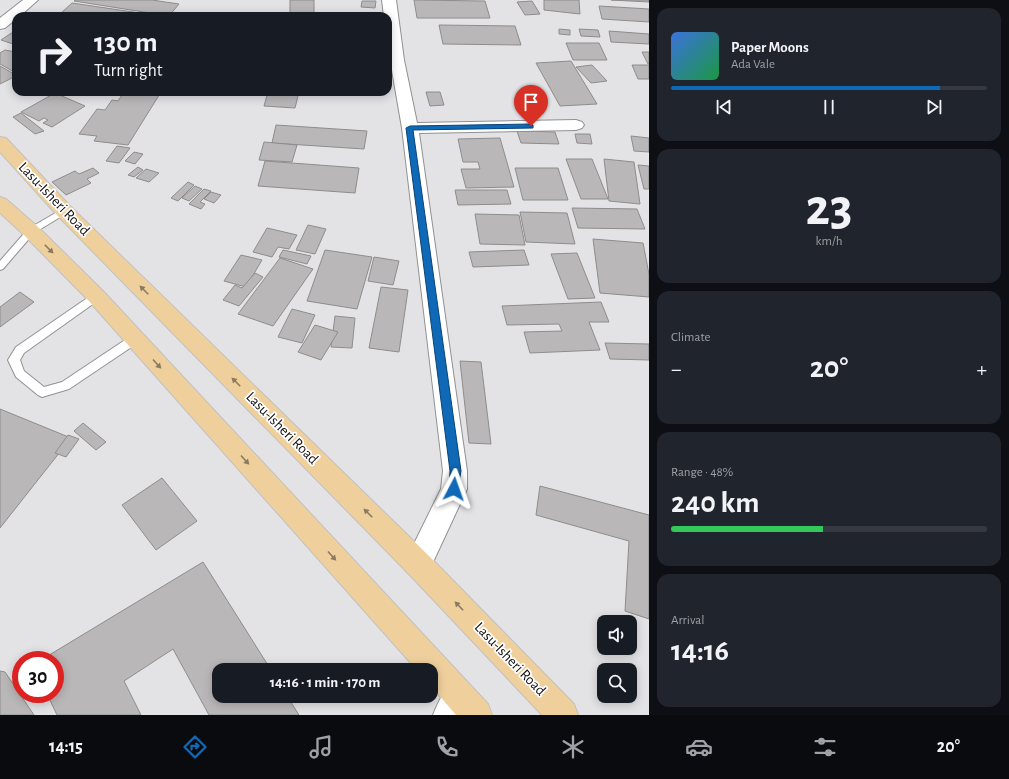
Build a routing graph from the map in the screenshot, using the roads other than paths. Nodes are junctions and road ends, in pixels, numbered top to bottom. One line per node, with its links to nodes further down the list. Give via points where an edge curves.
1 (31, 0): 3 (street)
2 (389, 0): 4 (street)
3 (16, 12)
4 (391, 12)
5 (12, 15): 7 (street)
6 (392, 22): 9 (street)
7 (0, 25)
8 (576, 125): 9 (street)
9 (410, 128): 17 (street, via 456,471 454,489)
10 (0, 142): 12 (main road, Lasu-Isheri Road)
11 (0, 203): 13 (main road)
12 (64, 211): 13 (lane); 17 (main road, Lasu-Isheri Road, one-way to 12)
13 (31, 231): 14 (lane); 15 (main road, one-way to 15)
14 (0, 267)
15 (96, 296): 16 (main road); 16 (lane, via 20,350 14,360 20,374 42,392 65,386)
16 (135, 339): 18 (main road, one-way to 18)
17 (418, 564): 19 (main road, Lasu-Isheri Road, one-way to 17)
18 (461, 709)
19 (563, 715)

